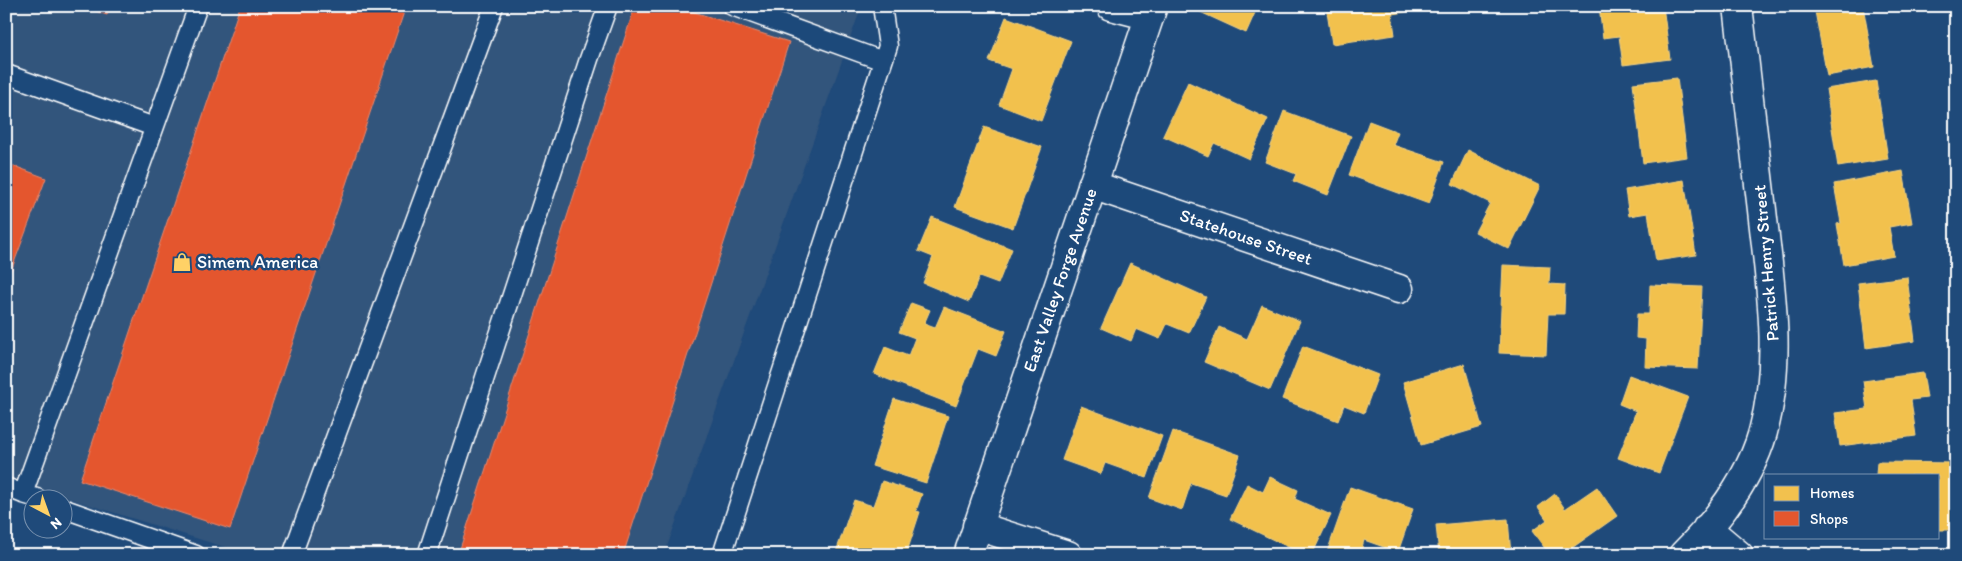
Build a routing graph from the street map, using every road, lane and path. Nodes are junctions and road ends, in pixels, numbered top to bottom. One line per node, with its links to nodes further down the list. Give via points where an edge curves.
1 (198, 6): 11 (lane)
2 (494, 6): 21 (lane)
3 (608, 6): 22 (lane)
4 (732, 6): 9 (lane)
5 (882, 6): 9 (lane, via 888,46)
6 (1111, 6): 8 (street)
7 (1738, 6): 19 (street, Patrick Henry Street, via 1774,319 1773,376 1763,432 1748,470)
8 (1151, 11): 12 (street, East Valley Forge Avenue)
9 (883, 61): 23 (lane)
10 (6, 74): 11 (lane)
11 (154, 127): 15 (lane)
12 (1092, 184): 13 (street, Statehouse Street); 18 (street, East Valley Forge Avenue)
13 (1399, 289)
14 (6, 487): 16 (lane)
15 (33, 488)
16 (22, 493)
17 (72, 512): 20 (lane)
18 (977, 526): 24 (street, East Valley Forge Avenue); 25 (street)
19 (1707, 528): 26 (street, Patrick Henry Street); 27 (street)
20 (196, 555)
21 (292, 555)
22 (427, 555)
23 (722, 555)
24 (968, 555)
25 (1068, 555)
26 (1682, 555)
27 (1739, 555)

